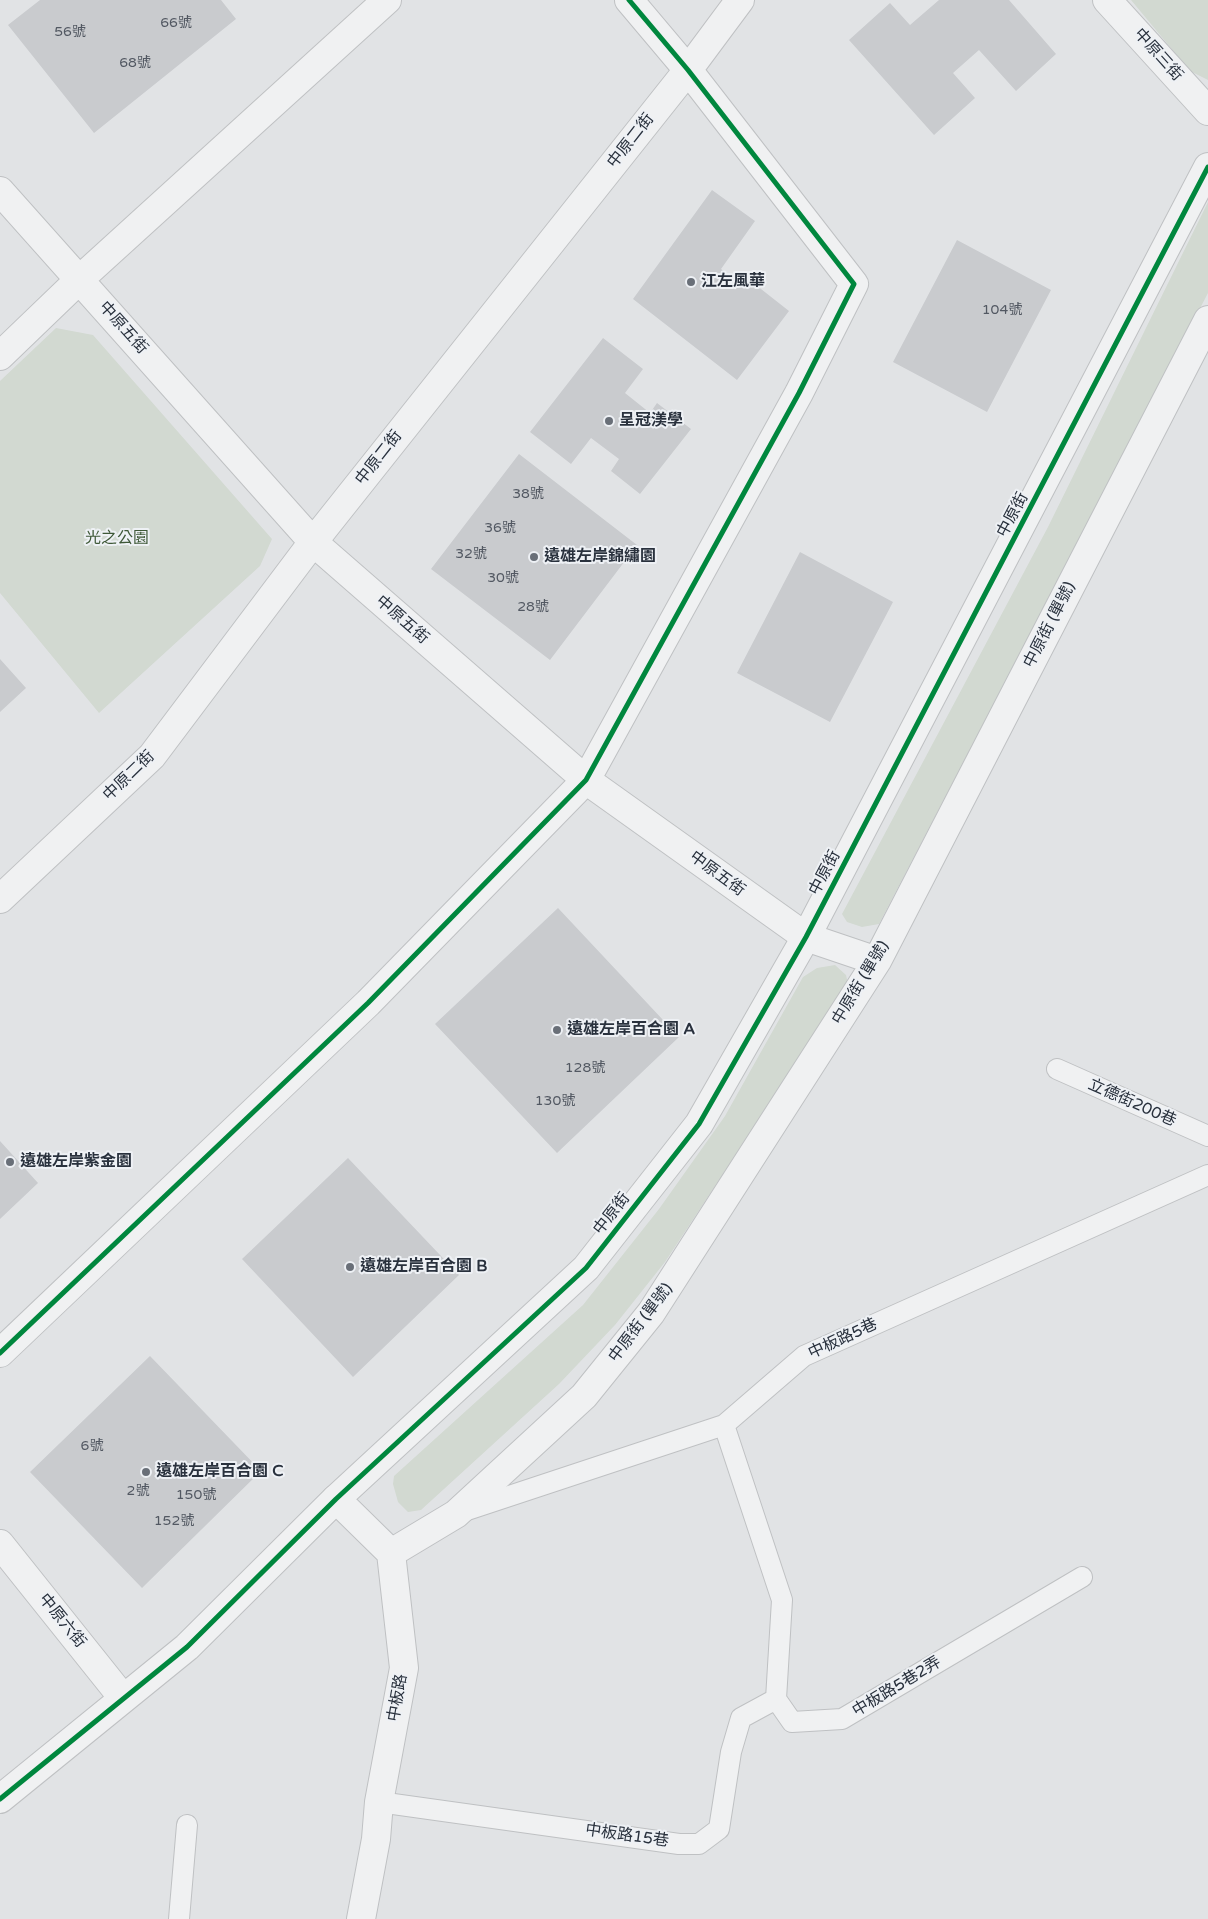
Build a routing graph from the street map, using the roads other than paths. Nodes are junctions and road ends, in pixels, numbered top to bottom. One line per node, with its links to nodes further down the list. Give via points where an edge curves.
1 (387, 0): 9 (street)
2 (629, 0): 5 (street)
3 (740, 0): 5 (street, 中原二街)
4 (1107, 0): 6 (street, 中原三街)
5 (688, 70): 12 (street, 中原二街); 13 (street, via 854,284 799,393)
6 (1208, 111)
7 (1208, 167): 15 (street, 中原街)
8 (0, 191): 9 (street, 中原五街)
9 (80, 279): 11 (street); 12 (street, 中原五街)
10 (1208, 320): 16 (street, 中原街 (單號))
11 (0, 356)
12 (313, 542): 13 (street, 中原五街); 14 (street, 中原二街, via 152,756)
13 (586, 780): 15 (street, 中原五街); 20 (street, via 368,1003)
14 (0, 899)
15 (806, 937): 16 (street, 中原五街); 22 (street, 中原街, via 699,1124 586,1268)
16 (877, 961): 23 (street, 中原街 (單號), via 651,1313 584,1396)
17 (1057, 1069): 18 (lane, 立德街200巷)
18 (1208, 1136)
19 (1208, 1175): 21 (lane, 中板路5巷, via 804,1356)
20 (0, 1353)
21 (724, 1425): 23 (lane, 中板路5巷); 28 (lane, via 782,1600)
22 (336, 1499): 25 (street); 27 (street, 中原街, via 187,1647)
23 (456, 1514): 25 (street, 中原街 (單號))
24 (0, 1544): 27 (street, 中原六街)
25 (391, 1553): 30 (street, 中板路, via 404,1668)
26 (1082, 1577): 28 (lane, 中板路5巷2弄, via 842,1719 792,1722)
27 (124, 1698): 29 (street, 中原街)
28 (776, 1699): 30 (lane, 中板路15巷, via 741,1718 731,1752 719,1829 699,1844 679,1844)
29 (0, 1799)
30 (379, 1802): 33 (street, 中板路, via 376,1839)
31 (187, 1825): 32 (lane)
32 (179, 1919)
33 (361, 1919)

